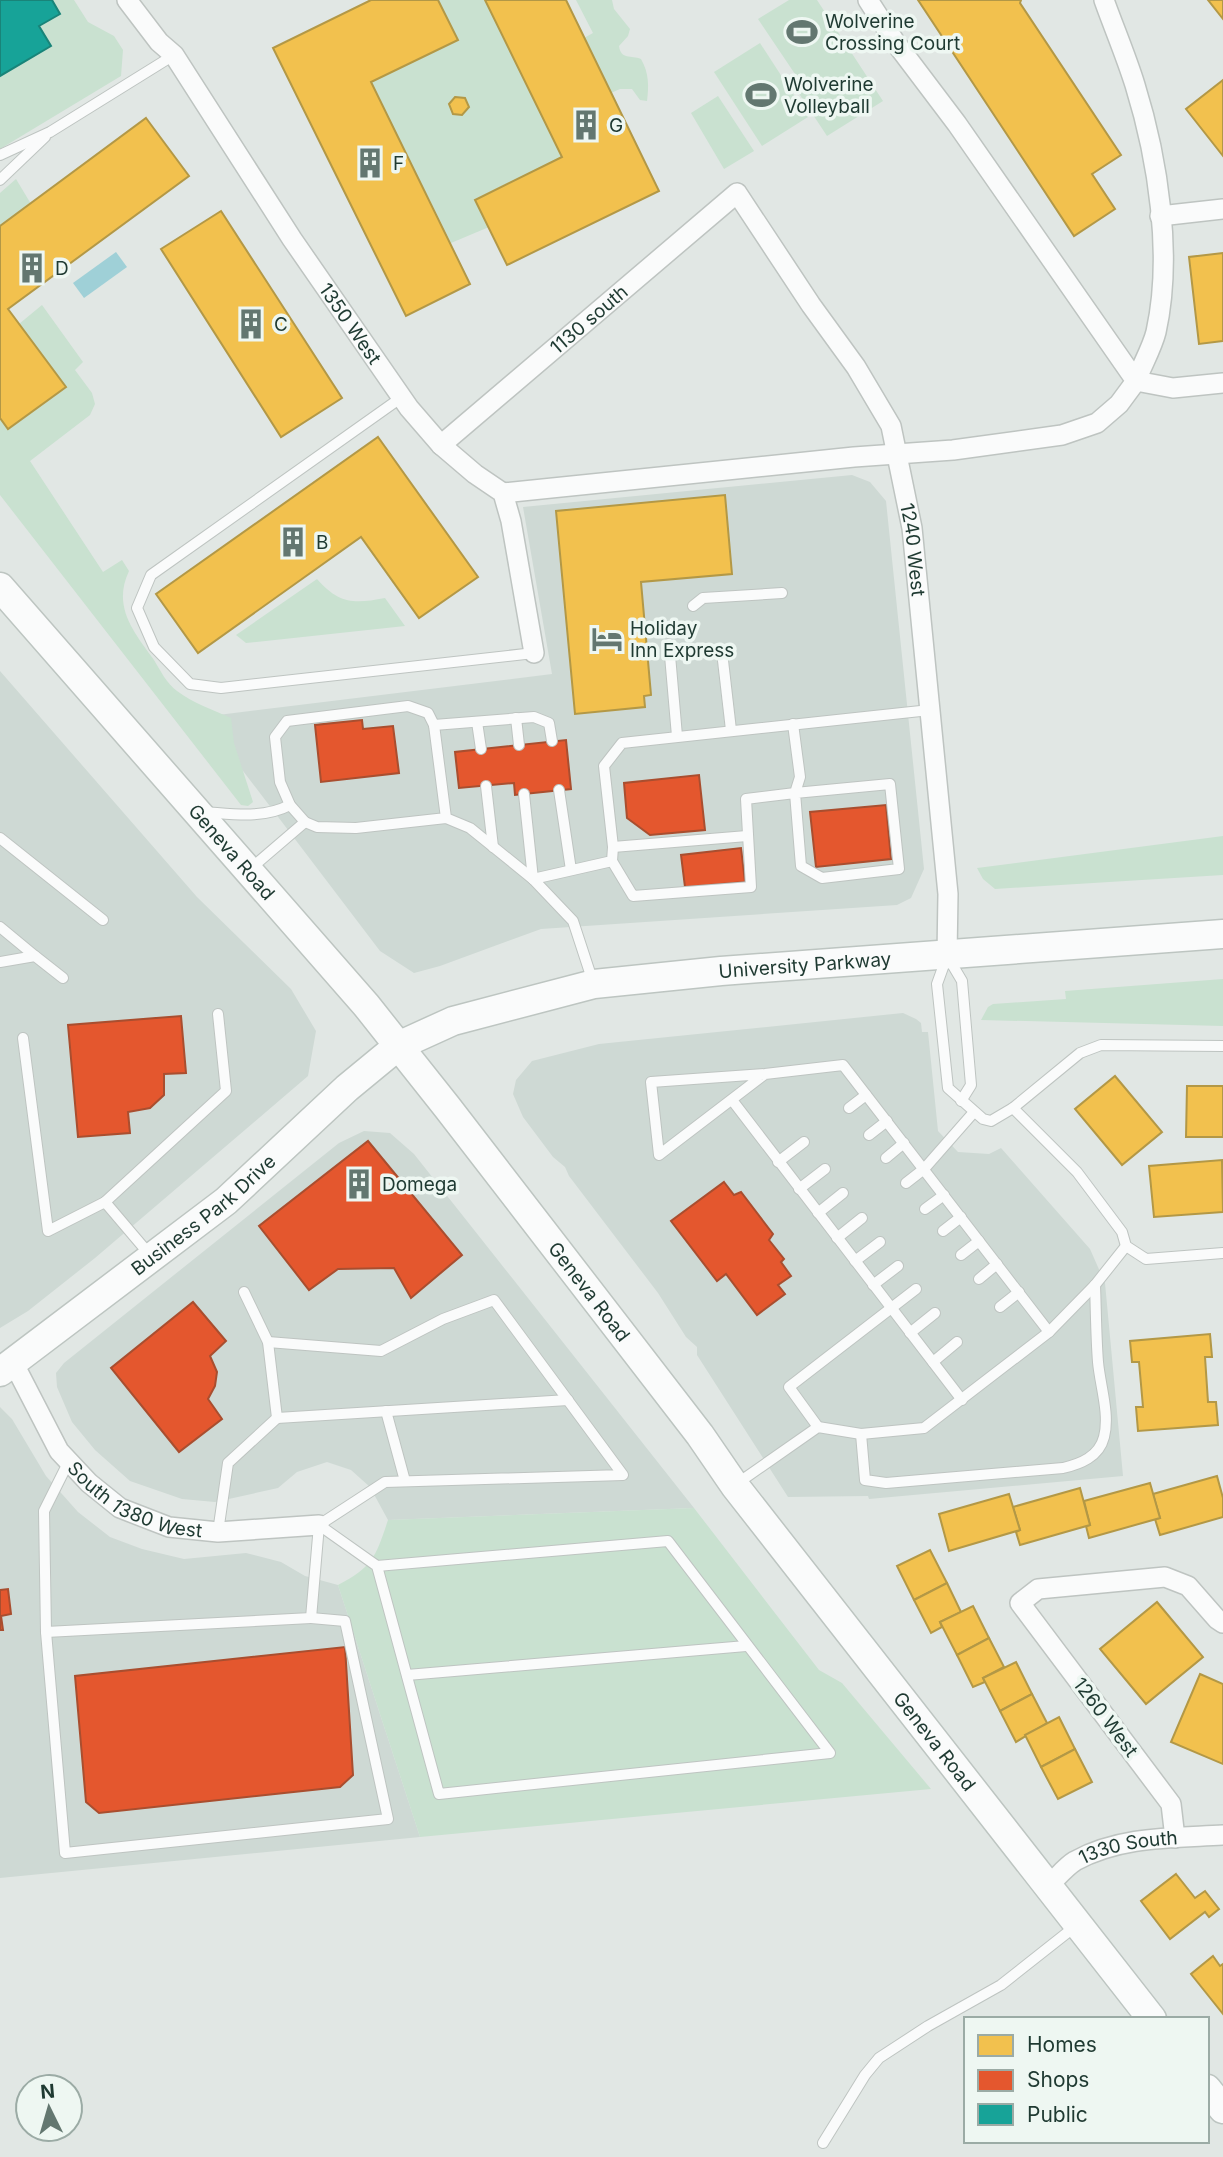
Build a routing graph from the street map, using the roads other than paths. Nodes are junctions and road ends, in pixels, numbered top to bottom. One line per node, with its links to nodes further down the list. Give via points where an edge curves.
1 (127, 0): 4 (street, 1350 West)
2 (868, 0): 11 (street)
3 (1104, 0): 10 (street, via 1135,85 1153,158)
4 (174, 55): 5 (lane); 13 (street, 1350 West, via 292,239)
5 (50, 132): 6 (lane); 7 (lane)
6 (0, 155)
7 (0, 180)
8 (737, 194): 14 (street, 1130 south); 15 (street, 1240 West, via 856,367 891,426)
9 (1223, 209): 10 (street)
10 (1160, 216): 11 (street, via 1163,289 1155,335)
11 (1136, 381): 12 (street, via 1173,388); 15 (street, via 1097,423 1062,435)
12 (1223, 383)
13 (402, 397): 14 (street, 1350 West); 22 (lane, via 151,575 137,608 154,647 190,684 222,688)
14 (441, 445): 16 (street, 1350 West)
15 (898, 455): 16 (street); 23 (street, 1240 West, via 912,528)
16 (503, 493): 22 (street)
17 (0, 587): 38 (main road, Geneva Road)
18 (782, 593): 19 (lane, via 703,598)
19 (693, 606)
20 (669, 644): 29 (lane)
21 (722, 652): 28 (lane)
22 (534, 653)
23 (930, 710): 26 (lane); 52 (street, 1240 West, via 948,894)
24 (516, 718): 25 (lane); 30 (lane, via 534,717 549,723); 31 (lane)
25 (477, 722): 27 (lane); 32 (lane)
26 (793, 724): 28 (lane); 35 (lane, via 800,777)
27 (434, 725): 37 (lane, via 428,713 408,706 288,721 275,737 281,782); 39 (lane)
28 (731, 730): 29 (lane)
29 (677, 736): 44 (lane, via 622,743 604,766)
30 (552, 741)
31 (519, 745)
32 (481, 749)
33 (485, 786): 43 (lane)
34 (559, 790): 46 (lane)
35 (795, 793): 35 (lane, via 890,784 899,869 822,878 802,866); 41 (lane, via 746,799)
36 (524, 794): 48 (lane)
37 (290, 805): 38 (lane, via 259,815); 40 (lane)
38 (197, 812): 47 (main road, Geneva Road)
39 (446, 818): 40 (lane, via 356,828 317,827); 43 (lane, via 470,828)
40 (305, 822): 47 (lane)
41 (747, 836): 44 (lane); 45 (lane, via 751,887 633,897)
42 (0, 838): 49 (lane)
43 (493, 847): 48 (lane)
44 (613, 847): 45 (lane)
45 (612, 861): 46 (lane)
46 (571, 870): 48 (lane)
47 (248, 871): 59 (main road, Geneva Road)
48 (533, 879): 56 (lane, via 573,921)
49 (103, 920)
50 (0, 927): 53 (lane)
51 (1223, 934): 52 (main road, University Parkway)
52 (947, 955): 56 (main road, University Parkway); 64 (lane, via 962,981 971,1085); 64 (lane, via 937,984 948,1088)
53 (35, 956): 54 (lane); 55 (lane)
54 (0, 962)
55 (63, 978)
56 (593, 984): 59 (main road, University Parkway, via 453,1021)
57 (218, 1014): 80 (lane, via 226,1091)
58 (23, 1038): 80 (lane, via 48,1231)
59 (398, 1046): 92 (main road, Business Park Drive, via 226,1201); 119 (main road, Geneva Road)
60 (1223, 1046): 66 (lane, via 1101,1045 1080,1053)
61 (765, 1074): 62 (lane, via 844,1065); 63 (lane); 63 (lane, via 651,1082 659,1156)
62 (866, 1095): 65 (lane); 68 (lane)
63 (732, 1100): 73 (lane)
64 (961, 1101): 67 (lane)
65 (849, 1108)
66 (1013, 1108): 67 (lane, via 991,1121); 89 (lane, via 1077,1172 1122,1232)
67 (974, 1112): 75 (lane)
68 (887, 1121): 69 (lane); 71 (lane)
69 (869, 1135)
70 (804, 1142): 73 (lane)
71 (904, 1143): 72 (lane); 75 (lane)
72 (886, 1158)
73 (778, 1162): 77 (lane)
74 (825, 1169): 77 (lane)
75 (924, 1169): 76 (lane); 79 (lane)
76 (906, 1183)
77 (799, 1189): 82 (lane)
78 (843, 1193): 82 (lane)
79 (944, 1195): 81 (lane); 83 (lane)
80 (105, 1202): 92 (lane)
81 (925, 1209)
82 (818, 1213): 86 (lane)
83 (961, 1217): 85 (lane); 87 (lane)
84 (862, 1218): 86 (lane)
85 (943, 1231)
86 (837, 1238): 93 (lane)
87 (979, 1241): 91 (lane); 94 (lane)
88 (880, 1242): 93 (lane)
89 (1126, 1246): 90 (lane, via 1146,1259); 98 (lane)
90 (1223, 1253)
91 (961, 1255)
92 (153, 1258): 110 (main road, Business Park Drive)
93 (855, 1261): 97 (lane)
94 (997, 1264): 96 (lane); 101 (lane)
95 (898, 1266): 97 (lane)
96 (979, 1279)
97 (873, 1285): 103 (lane)
98 (1095, 1285): 105 (lane); 116 (lane, via 1104,1438 1081,1464 886,1483 865,1480)
99 (916, 1289): 103 (lane)
100 (244, 1292): 107 (lane)
101 (1018, 1292): 102 (lane); 105 (lane)
102 (1000, 1307)
103 (891, 1308): 106 (lane); 115 (lane, via 789,1387)
104 (935, 1313): 106 (lane)
105 (1049, 1332): 112 (lane)
106 (910, 1333): 109 (lane)
107 (268, 1342): 111 (lane, via 381,1351 443,1319 494,1300); 114 (lane)
108 (957, 1342): 109 (lane)
109 (933, 1362): 112 (lane)
110 (7, 1367): 117 (street, South 1380 West)
111 (568, 1400): 113 (lane); 118 (lane, via 623,1475)
112 (962, 1400): 116 (lane, via 924,1428)
113 (386, 1411): 114 (lane); 118 (lane)
114 (277, 1418): 121 (lane, via 228,1463)
115 (818, 1427): 116 (lane); 119 (lane)
116 (861, 1434)
117 (69, 1461): 121 (street, South 1380 West, via 120,1508 169,1527); 125 (lane, via 44,1511)
118 (405, 1481): 120 (lane, via 385,1482)
119 (735, 1486): 130 (main road, Geneva Road)
120 (319, 1525): 121 (street, South 1380 West); 122 (lane); 123 (lane)
121 (218, 1532)
122 (377, 1566): 126 (lane, via 668,1541); 127 (lane)
123 (311, 1618): 125 (lane); 125 (lane, via 345,1621 388,1819 65,1853)
124 (1223, 1623): 129 (street, 1260 West, via 1188,1586 1165,1577 1038,1589 1020,1603 1171,1804)
125 (46, 1632)
126 (746, 1646): 127 (lane); 127 (lane, via 830,1753 439,1794)
127 (407, 1675)
128 (1223, 1835): 129 (street, 1330 South)
129 (1175, 1838): 130 (street, 1330 South, via 1112,1846 1073,1862)
130 (1047, 1887): 131 (main road, Geneva Road)
131 (1077, 1925): 132 (main road, Geneva Road); 135 (lane, via 1001,1985 879,2058)
132 (1150, 2017)
133 (1209, 2092): 134 (main road)
134 (1223, 2109)
135 (823, 2143)

